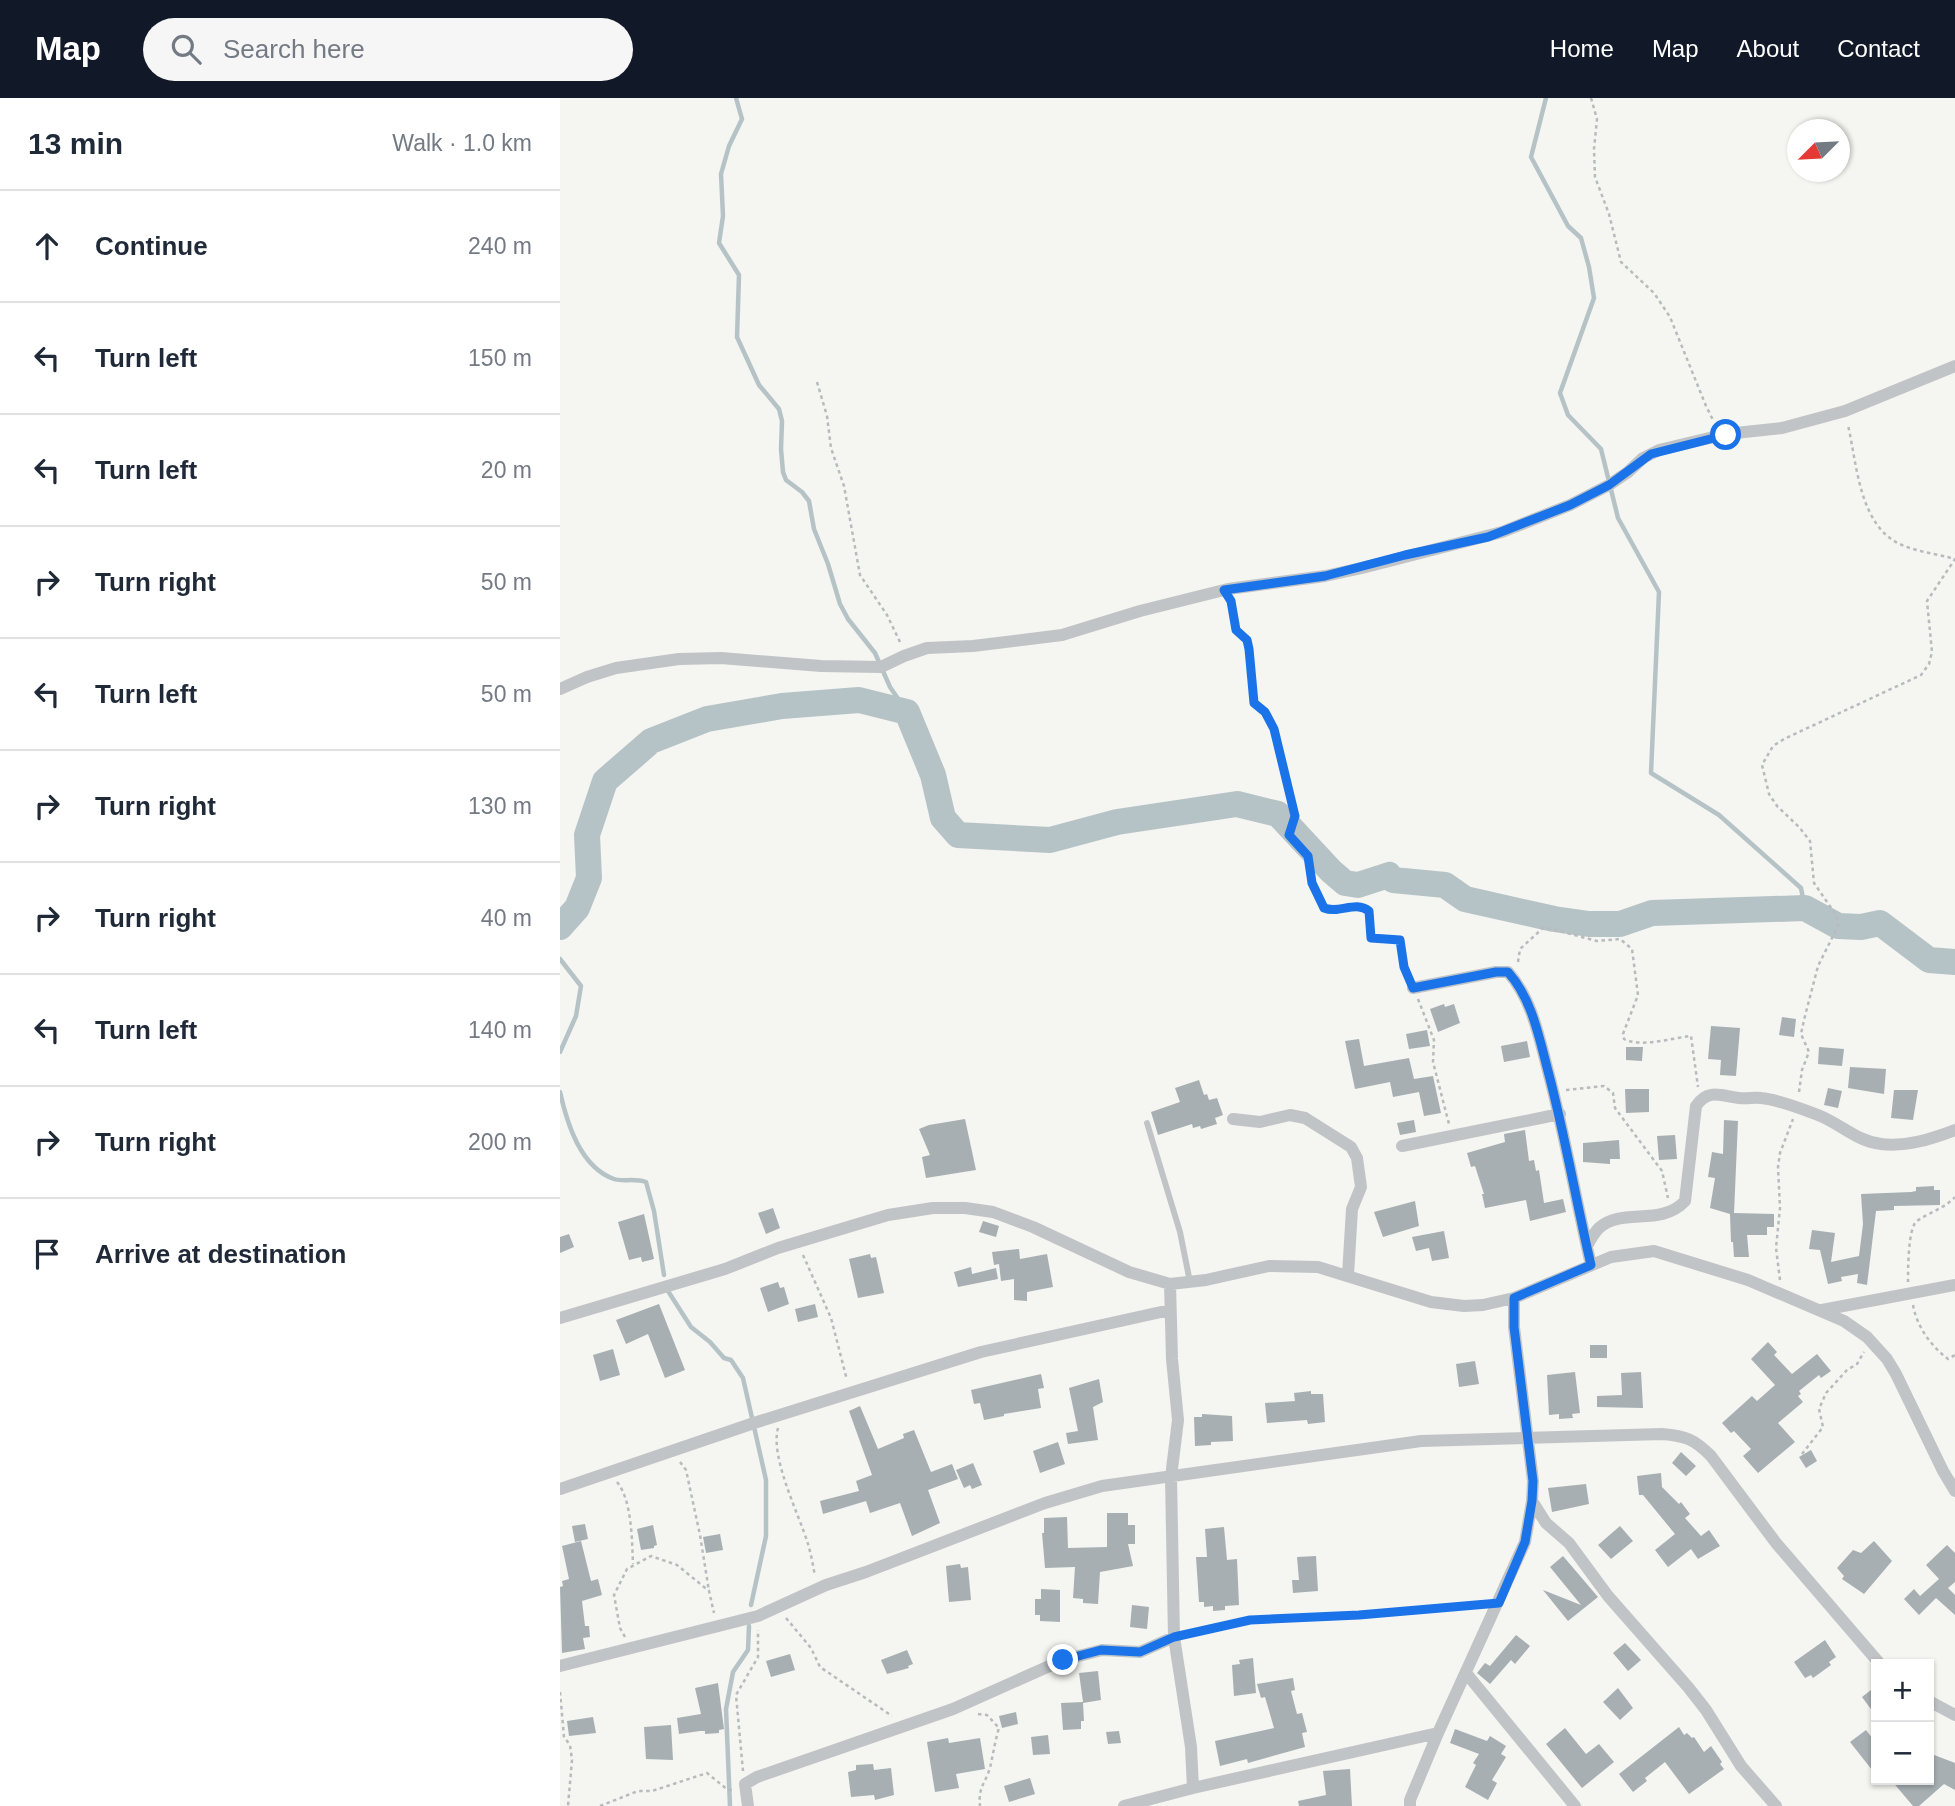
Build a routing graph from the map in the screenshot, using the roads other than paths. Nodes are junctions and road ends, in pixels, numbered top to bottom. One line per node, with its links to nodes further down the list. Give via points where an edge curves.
1 (1955, 366): 2 (street, via 1845,411 1651,454 1580,500 1488,537 1325,576 1224,590 1062,635 928,649 881,667 679,659 616,668)
2 (560, 689)
3 (1413, 988): 4 (street, via 1508,972 1535,1018)
4 (1560, 1114): 8 (street); 9 (street)
5 (1233, 1119): 11 (street, via 1305,1118 1351,1147 1361,1187 1352,1209)
6 (1147, 1123): 12 (lane)
7 (1955, 1130): 9 (street, via 1919,1143 1883,1144 1861,1140 1819,1115 1762,1098 1716,1093 1700,1101 1694,1120 1685,1201 1665,1215 1607,1222)
8 (1402, 1146)
9 (1587, 1246): 10 (street)
10 (1591, 1265): 15 (street); 17 (street, via 1654,1251 1736,1276)
11 (1348, 1275): 12 (street, via 1318,1267 1269,1266); 15 (street, via 1446,1304 1483,1305)
12 (1190, 1282): 13 (street)
13 (1170, 1284): 16 (street); 18 (street, via 1129,1272 993,1212 933,1208 888,1215)
14 (1955, 1285): 17 (street)
15 (1514, 1298): 19 (street)
16 (1170, 1310): 20 (street, via 1178,1420); 21 (street, via 981,1352)
17 (1822, 1310): 22 (street, via 1867,1337 1887,1359)
18 (560, 1318)
19 (1526, 1437): 20 (street, via 1391,1444); 23 (street); 26 (street, via 1662,1434 1685,1436 1699,1444)
20 (1171, 1477): 25 (street); 27 (street, via 1102,1486 1045,1503 758,1616)
21 (560, 1489)
22 (1955, 1491)
23 (1532, 1501): 24 (street, via 1525,1542); 37 (street, via 1546,1524 1569,1543 1608,1596 1688,1687 1741,1766)
24 (1499, 1603): 25 (lane, via 1250,1620); 28 (street)
25 (1174, 1637): 32 (street); 33 (street, via 1140,1652 1101,1650 1063,1660 953,1709 757,1777)
26 (1876, 1659)
27 (560, 1666)
28 (1466, 1673): 31 (street); 36 (street)
29 (1934, 1704): 30 (street)
30 (1955, 1715)
31 (1438, 1733): 32 (street); 35 (street)
32 (1193, 1788): 34 (street)
33 (746, 1794)
34 (1124, 1806)
35 (1410, 1806)
36 (1575, 1806)
37 (1776, 1806)

